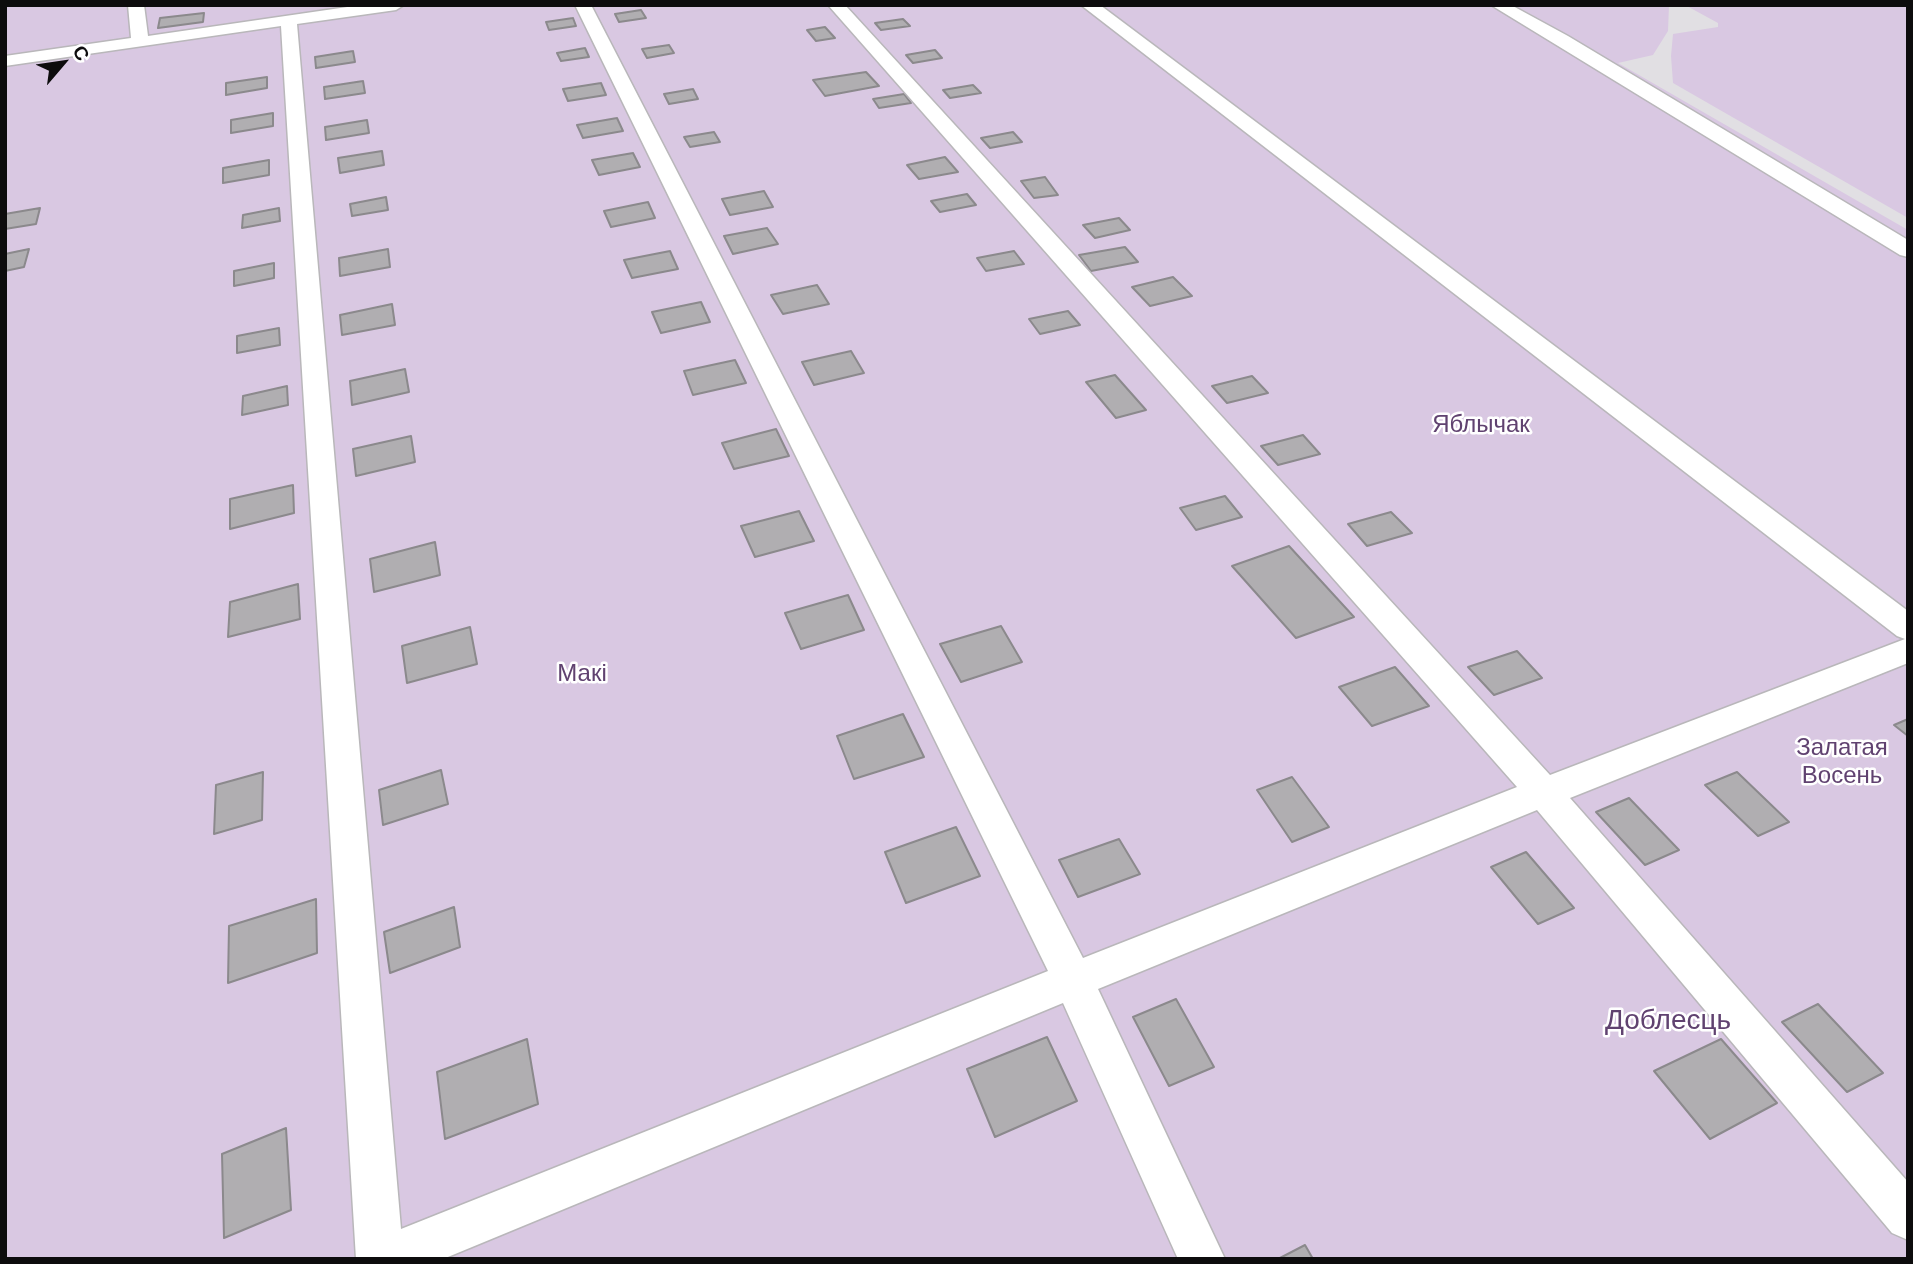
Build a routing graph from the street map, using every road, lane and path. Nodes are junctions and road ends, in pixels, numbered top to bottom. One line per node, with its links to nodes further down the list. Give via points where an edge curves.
1 (136, 5): 8 (lane)
2 (396, 5): 7 (lane)
3 (583, 5): 14 (lane)
4 (836, 5): 13 (lane)
5 (1089, 5): 11 (lane)
6 (1499, 5): 10 (lane)
7 (289, 21): 8 (lane); 16 (lane)
8 (140, 43): 9 (lane)
9 (5, 61)
10 (1908, 250)
11 (1908, 628)
12 (1908, 650): 13 (lane)
13 (1544, 793): 14 (lane); 15 (lane)
14 (1073, 980): 16 (lane); 17 (lane)
15 (1908, 1217)
16 (383, 1259)
17 (1202, 1259)

